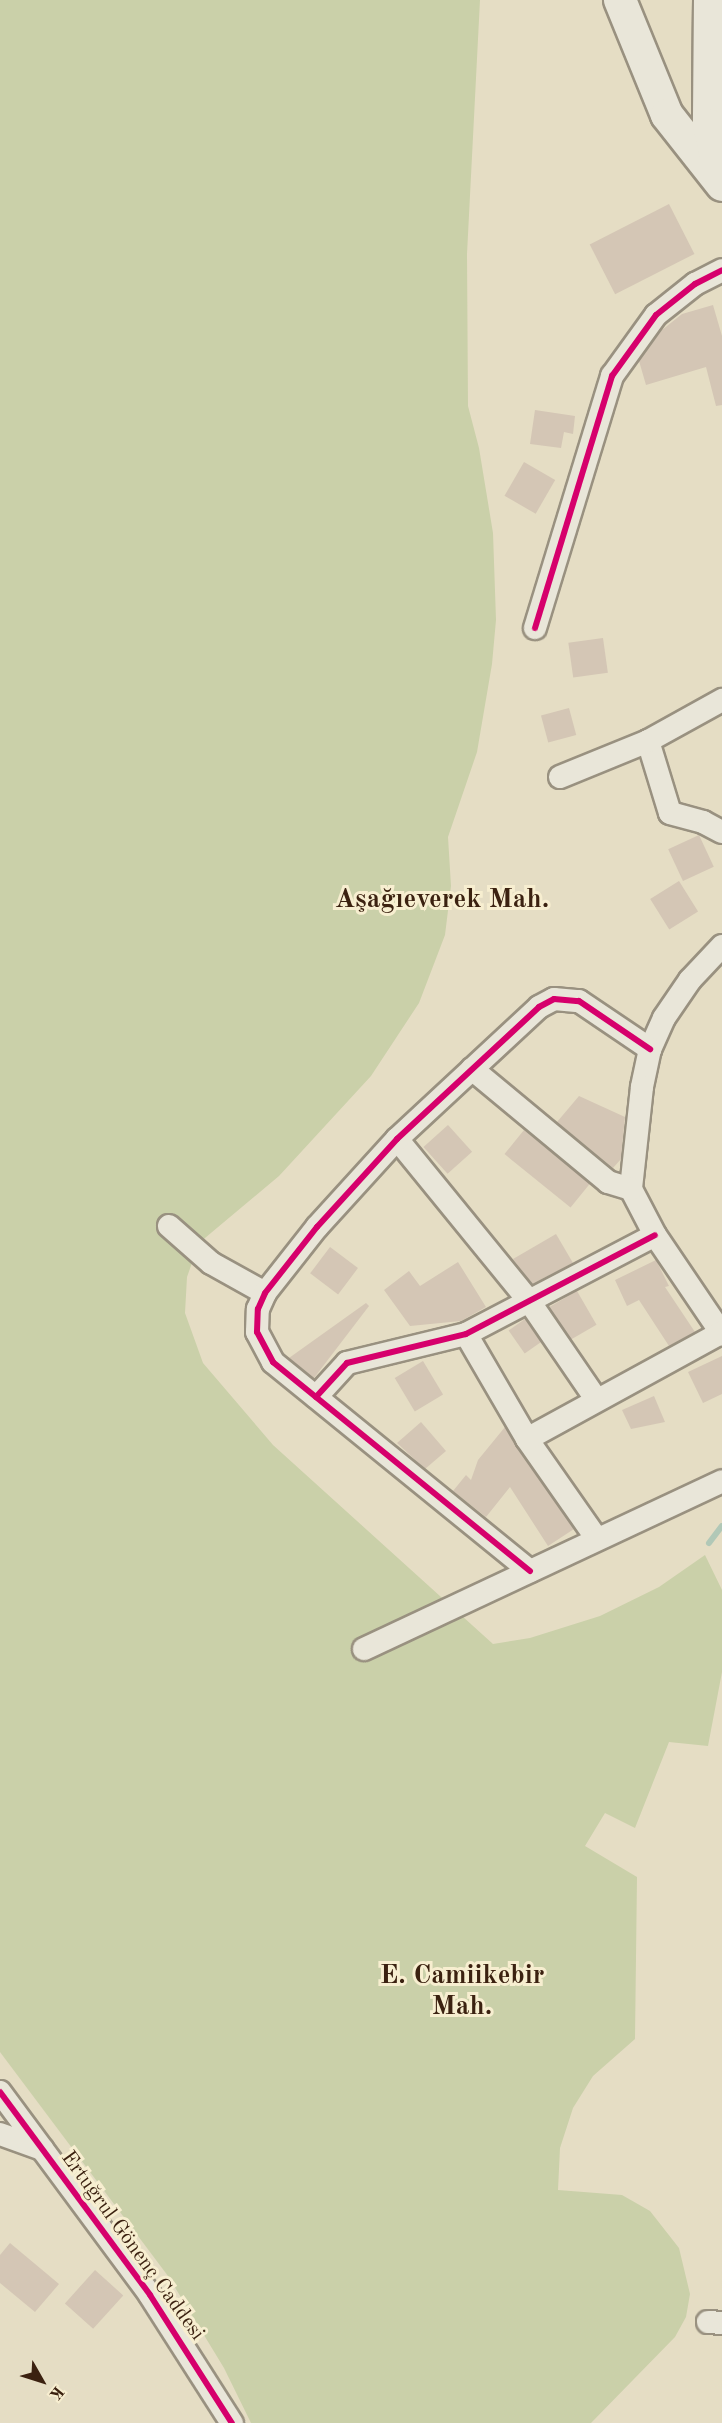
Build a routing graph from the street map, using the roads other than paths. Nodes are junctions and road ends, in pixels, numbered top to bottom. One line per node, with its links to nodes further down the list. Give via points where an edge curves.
1 (620, 0): 3 (street, via 667,115)
2 (710, 0): 3 (street, via 708,125)
3 (722, 184)
4 (722, 270): 5 (street, via 695,284 656,315 638,334 612,376)
5 (535, 628)
6 (722, 700): 7 (street)
7 (648, 741): 8 (street); 9 (street, via 670,813 704,822)
8 (560, 777)
9 (722, 832)
10 (722, 946): 11 (street, via 690,980 664,1018)
11 (650, 1050): 12 (street, via 579,1001 566,998 540,1006); 14 (street)
12 (472, 1069): 13 (street); 14 (street, via 608,1182)
13 (397, 1139): 17 (street); 18 (street)
14 (631, 1189): 16 (street)
15 (169, 1226): 17 (street, via 211,1263)
16 (655, 1235): 18 (street); 20 (street)
17 (265, 1293): 21 (street, via 256,1321 260,1343 273,1362)
18 (529, 1301): 19 (street); 22 (street)
19 (466, 1334): 21 (street, via 348,1363); 23 (street)
20 (722, 1334): 22 (street)
21 (316, 1397): 26 (street)
22 (596, 1399): 23 (street)
23 (527, 1439): 25 (street)
24 (722, 1481): 25 (street)
25 (597, 1539): 26 (street)
26 (530, 1571): 27 (street)
27 (364, 1649)
28 (0, 2092): 30 (street, Ertuğrul Gönenç Caddesi)
29 (0, 2134): 30 (street)
30 (42, 2149): 31 (street, Ertuğrul Gönenç Caddesi, via 150,2295)
31 (232, 2423)

